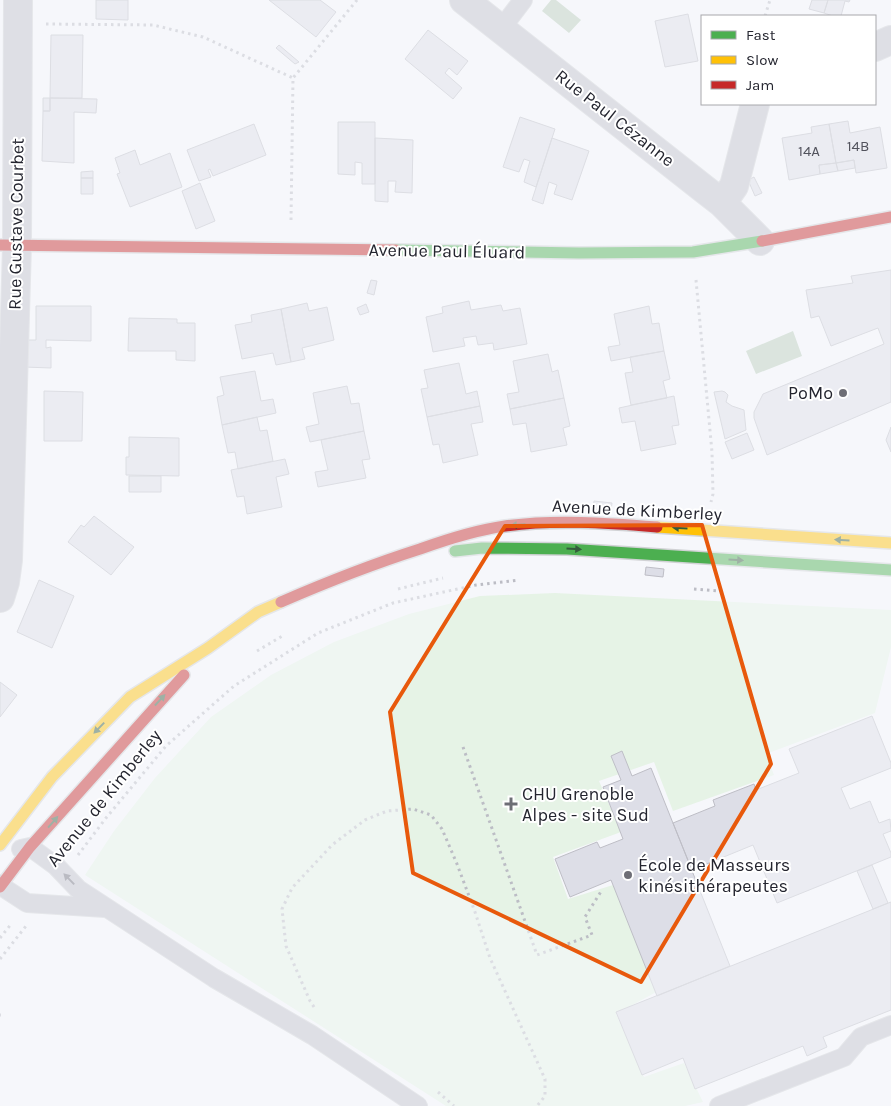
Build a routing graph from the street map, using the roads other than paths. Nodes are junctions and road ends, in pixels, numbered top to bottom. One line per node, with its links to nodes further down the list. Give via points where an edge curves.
1 (464, 0): 4 (street, Rue Paul Cézanne)
2 (523, 0): 4 (lane)
3 (18, 12): 11 (street, Rue Gustave Courbet)
4 (501, 29): 8 (street, Rue Paul Cézanne)
5 (891, 40): 6 (street)
6 (876, 48)
7 (755, 105): 8 (street, via 734,186)
8 (722, 203): 10 (street, Rue Paul Cézanne)
9 (891, 217): 10 (main road, Avenue Paul Éluard)
10 (760, 242): 11 (main road, Avenue Paul Éluard, via 693,252 579,253)
11 (9, 245): 15 (street, Rue Gustave Courbet, via 8,560)
12 (891, 543): 13 (main road, Avenue de Kimberley, one-way to 13, via 556,522 504,526 458,536)
13 (386, 560): 14 (main road, Avenue de Kimberley, one-way to 14, via 482,548 567,549); 16 (main road, Avenue de Kimberley, via 258,612)
14 (891, 570)
15 (0, 598)
16 (208, 648): 17 (main road, Avenue de Kimberley, one-way to 17, via 130,697 52,777); 18 (main road, Avenue de Kimberley, one-way to 16)
17 (0, 845)
18 (30, 847): 19 (lane); 20 (main road, Avenue de Kimberley); 21 (lane, one-way to 18, via 78,889 56,866)
19 (0, 855)
20 (0, 885): 21 (lane, via 35,904)
21 (108, 908): 23 (lane, via 214,978 312,1035)
22 (891, 1025): 24 (lane, via 861,1037 844,1057)
23 (418, 1106)
24 (719, 1106)

